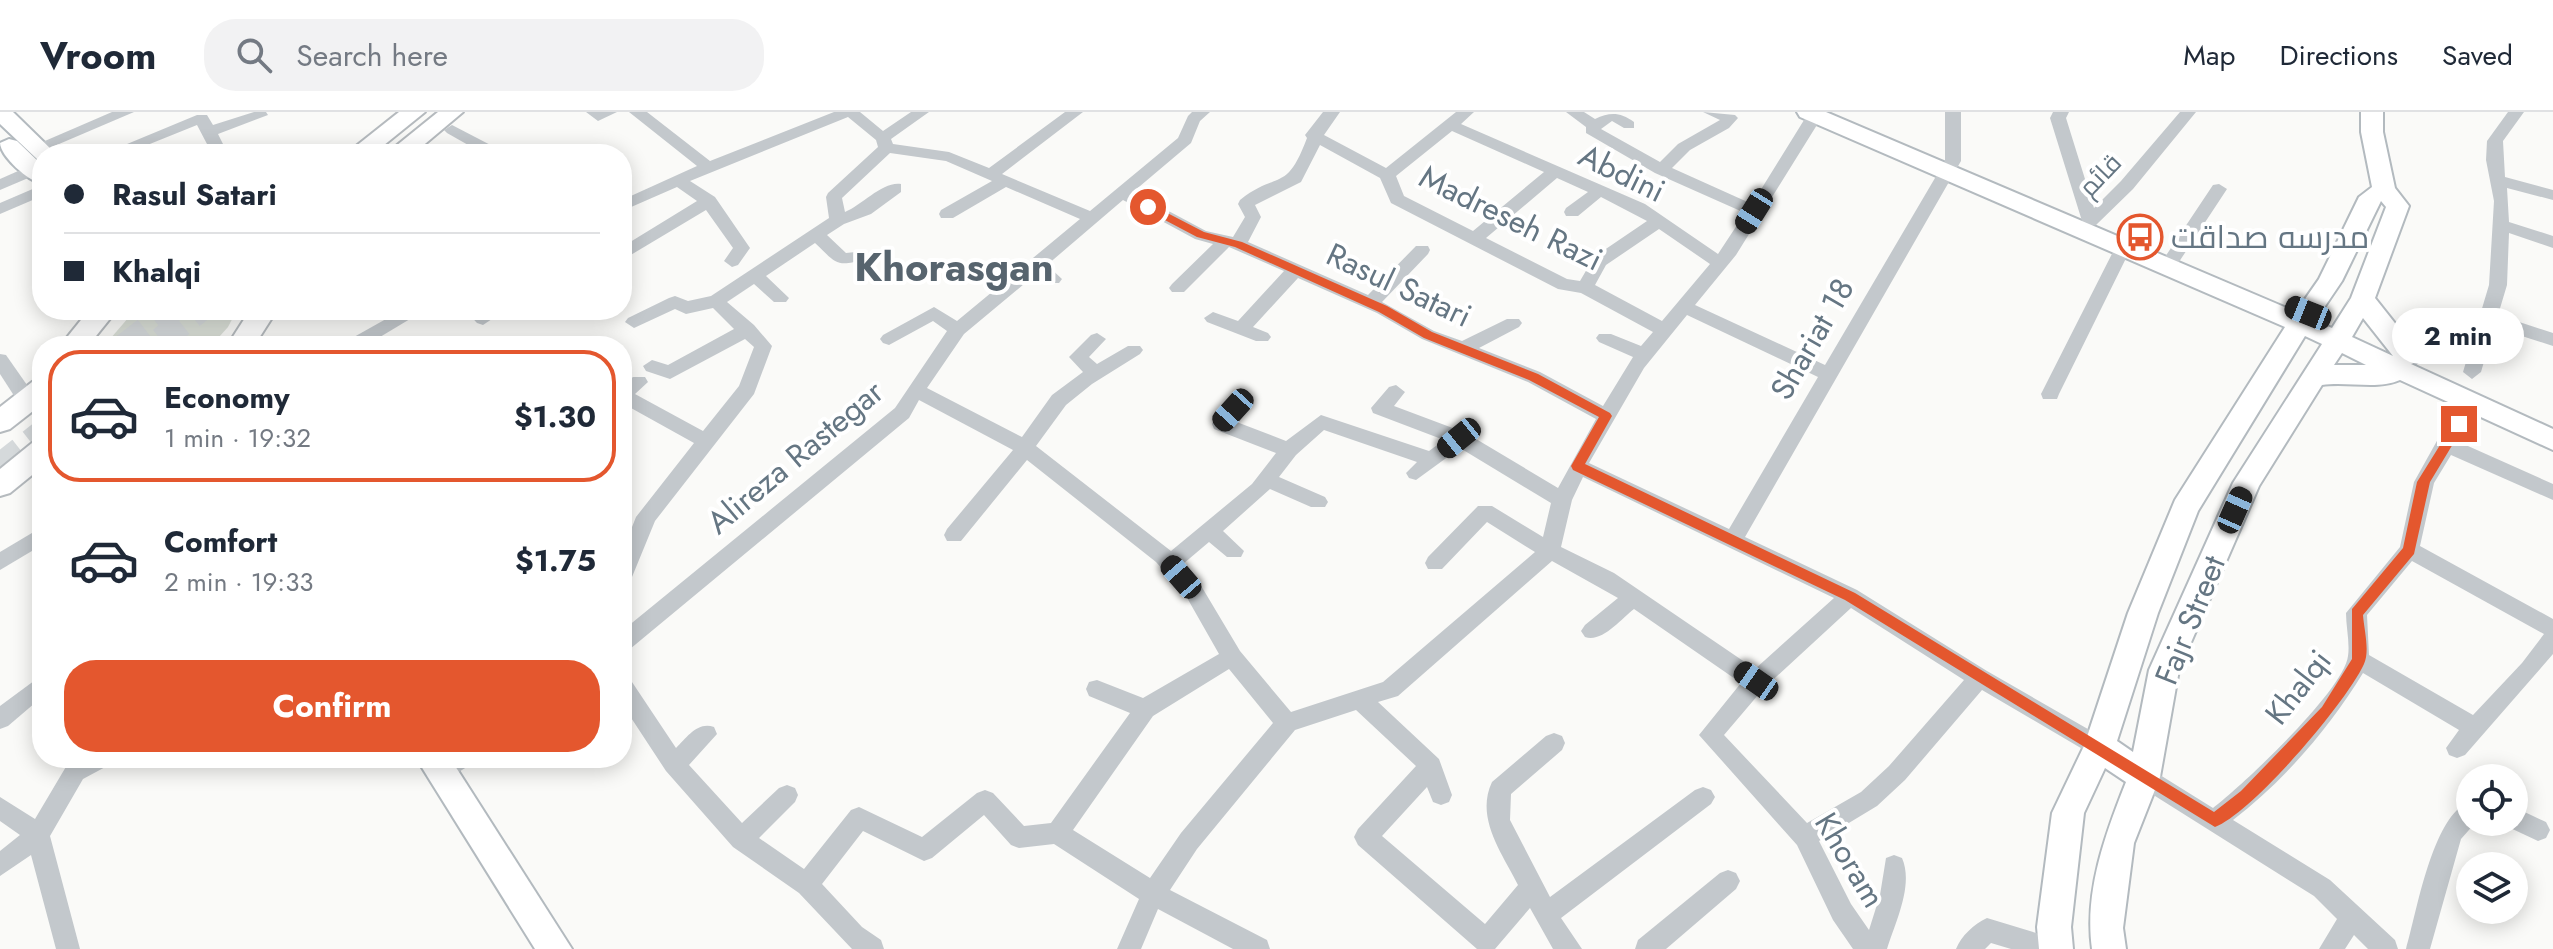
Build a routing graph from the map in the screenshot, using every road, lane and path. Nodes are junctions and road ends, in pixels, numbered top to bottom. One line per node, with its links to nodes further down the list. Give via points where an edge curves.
1 (0, 112): 41 (main road)
2 (126, 112): 33 (street)
3 (414, 112): 36 (main road)
4 (427, 112): 37 (main road)
5 (474, 112): 26 (main road)
6 (594, 112): 7 (street)
7 (609, 112)
8 (637, 112): 44 (street)
9 (850, 112): 32 (street); 44 (street)
10 (921, 112): 32 (street)
11 (1075, 112): 50 (street)
12 (1202, 112): 58 (street, Alireza Rastegar, via 1193,119 1185,140)
13 (1466, 112): 27 (street, Madreseh Razi)
14 (1574, 112): 29 (street)
15 (1711, 112): 45 (street, via 1730,118 1684,147)
16 (1953, 112): 43 (street)
17 (2188, 112): 70 (street, قائم)
18 (2372, 112): 56 (main road)
19 (2516, 112): 51 (street, via 2495,141)
20 (1327, 113): 30 (street)
21 (1612, 113): 28 (street); 29 (street)
22 (1819, 113): 43 (main road); 63 (street)
23 (2057, 114): 70 (street, قائم)
24 (260, 115): 25 (street)
25 (203, 121): 34 (street); 35 (street)
26 (452, 121): 38 (main road); 39 (main road); 40 (street)
27 (1451, 125): 47 (street, Abdini); 49 (street, Madreseh Razi)
28 (1629, 125)
29 (1595, 126): 45 (street, via 1591,130)
30 (1313, 135): 49 (street); 74 (street, via 1294,179 1257,193 1246,204 1253,217)
31 (0, 138): 42 (main road)
32 (884, 143): 50 (street, via 949,157); 67 (street, via 834,197)
33 (76, 144)
34 (139, 144)
35 (215, 144)
36 (371, 144)
37 (387, 144)
38 (414, 144)
39 (431, 144)
40 (483, 144)
41 (32, 156)
42 (32, 161)
43 (1950, 166): 70 (main road); 120 (street, Shariat 18)
44 (708, 167): 52 (street)
45 (1661, 169): 63 (street)
46 (32, 171): 53 (street)
47 (1555, 171): 57 (street, Abdini); 72 (street)
48 (32, 175): 62 (street)
49 (1387, 175): 72 (street, Madreseh Razi, via 1397,199)
50 (998, 178): 65 (street); 66 (street)
51 (2498, 180): 59 (street); 69 (street)
52 (678, 181): 60 (street); 61 (street)
53 (0, 185)
54 (895, 188): 67 (street, via 865,210)
55 (2219, 189): 80 (street)
56 (2384, 190): 89 (main road, Fajr Street, via 2398,206); 99 (main road, via 2370,197 2330,281)
57 (1599, 191): 64 (street); 68 (street, Abdini)
58 (1122, 193): 66 (street, Alireza Rastegar); 74 (street, Rasul Satari, via 1201,235)
59 (2553, 195)
60 (709, 201): 76 (street); 79 (street, via 742,248)
61 (632, 202)
62 (0, 209)
63 (1754, 211): 81 (street)
64 (1572, 212)
65 (947, 214)
66 (1092, 218): 82 (street, Alireza Rastegar)
67 (838, 220): 71 (street)
68 (1659, 221): 81 (street, Abdini); 86 (street, via 1600,261)
69 (2502, 225): 73 (street); 94 (street, via 2498,285)
70 (2086, 226): 75 (main road)
71 (816, 235): 78 (street, via 843,260); 84 (street)
72 (1473, 240): 86 (street, Madreseh Razi, via 1564,285)
73 (2553, 242)
74 (1232, 243): 83 (street, Rasul Satari); 87 (street)
75 (2126, 243): 80 (main road); 128 (street)
76 (632, 248)
77 (1422, 250): 91 (street)
78 (859, 255)
79 (732, 261)
80 (2170, 262): 99 (main road); 99 (main road, via 2271,312 2285,325)
81 (1720, 263): 92 (street)
82 (1036, 265): 85 (street); 101 (street, Alireza Rastegar)
83 (1295, 270): 91 (street, Rasul Satari); 102 (street)
84 (754, 275): 88 (street); 90 (street)
85 (1053, 279)
86 (1585, 287): 103 (street, Madreseh Razi)
87 (1178, 288)
88 (780, 298)
89 (2363, 299): 104 (main road, Fajr Street); 115 (main road)
90 (716, 301): 97 (street, via 686,308 675,302); 100 (street)
91 (1370, 304): 112 (street, Rasul Satari)
92 (1684, 307): 103 (street); 120 (street)
93 (1213, 318): 102 (street)
94 (2488, 318): 111 (street); 118 (street)
95 (95, 320): 105 (main road)
96 (399, 320): 106 (street)
97 (634, 322)
98 (1513, 323): 112 (street)
99 (2299, 325): 104 (main road); 182 (main road, via 2185,508)
100 (748, 329): 117 (street, via 670,372); 138 (street, via 763,346 747,389)
101 (958, 330): 109 (street, via 934,313); 126 (street, Alireza Rastegar)
102 (1240, 330): 107 (street)
103 (1666, 331): 114 (street)
104 (2341, 335): 115 (main road); 121 (main road, Fajr Street); 122 (main road)
105 (82, 336)
106 (371, 336)
107 (1262, 337)
108 (1605, 338): 114 (street)
109 (889, 339)
110 (1097, 339): 119 (street, via 1078,357)
111 (2553, 340)
112 (1462, 349): 133 (street, Rasul Satari, via 1534,377)
113 (1134, 350): 119 (street)
114 (1645, 355): 133 (street)
115 (2408, 356): 134 (main road)
116 (0, 360): 125 (street)
117 (652, 366)
118 (2472, 372)
119 (1096, 373): 140 (street, via 1059,400)
120 (1828, 374): 154 (street, Shariat 18)
121 (2311, 378): 122 (main road, via 2364,372); 188 (main road, Fajr Street, via 2247,483 2164,670)
122 (2419, 381): 131 (main road)
123 (639, 382): 124 (street)
124 (632, 387)
125 (32, 391)
126 (917, 391): 140 (street); 166 (street, Alireza Rastegar, via 902,413)
127 (1396, 392): 136 (street, via 1380,408)
128 (2050, 394)
129 (32, 396): 135 (main road)
130 (632, 400): 138 (street)
131 (2473, 404): 137 (main road); 139 (street, Khalqi)
132 (1233, 410): 141 (street, via 1221,424)
133 (1606, 416): 144 (street)
134 (2553, 420)
135 (0, 422)
136 (1459, 438): 143 (street); 149 (street)
137 (2553, 440)
138 (706, 441): 152 (street)
139 (2445, 444): 148 (street); 156 (street, Khalqi, via 2424,482)
140 (1024, 447): 153 (street); 160 (street)
141 (1289, 450): 143 (street, via 1321,422); 146 (street)
142 (32, 459): 147 (main road)
143 (1433, 460): 145 (street)
144 (1578, 466): 149 (street); 154 (street)
145 (1416, 473)
146 (1266, 479): 150 (street); 151 (street)
147 (0, 485)
148 (2553, 492)
149 (1562, 500): 158 (street)
150 (1318, 502)
151 (1209, 531): 157 (street); 160 (street)
152 (632, 533)
153 (954, 535)
154 (1733, 539): 162 (street)
155 (32, 541): 159 (street)
156 (2409, 550): 164 (street); 169 (street, Khalqi, via 2356,613)
157 (1234, 551)
158 (1550, 551): 161 (street, via 1485,511); 163 (street); 174 (street, via 1390,689)
159 (0, 562)
160 (1170, 563): 168 (street, via 1193,590)
161 (1435, 563)
162 (1850, 596): 170 (street); 171 (street)
163 (1634, 597): 165 (street); 171 (street)
164 (2553, 629)
165 (1592, 631)
166 (632, 635)
167 (2553, 638): 179 (street)
168 (1232, 657): 176 (street); 178 (street)
169 (2359, 660): 179 (street); 193 (street, Khalqi, via 2327,712 2246,796)
170 (1979, 678): 182 (street); 199 (street, via 1897,773)
171 (1756, 681): 199 (street, Khoram, via 1710,735)
172 (1097, 689): 176 (street)
173 (32, 692): 177 (street)
174 (1360, 699): 178 (street); 185 (street)
175 (632, 701): 184 (street)
176 (1145, 709): 197 (street)
177 (0, 719)
178 (1287, 723): 206 (street, via 1189,841)
179 (2475, 728): 183 (street)
180 (706, 734): 184 (street)
181 (1554, 743): 205 (street, via 1500,789 1498,821)
182 (2099, 747): 188 (main road); 219 (main road, via 2068,813)
183 (2457, 748)
184 (674, 764): 200 (street)
185 (1431, 766): 190 (street); 205 (street, via 1366,837 1486,941)
186 (82, 768): 198 (street)
187 (448, 768): 211 (main road)
188 (2144, 777): 193 (street); 220 (main road, Fajr Street, via 2118,843 2106,928)
189 (787, 795): 200 (street)
190 (1441, 795)
191 (1703, 797): 207 (street)
192 (0, 808): 198 (street)
193 (2215, 820): 208 (street, via 2322,888)
194 (2528, 825): 196 (street)
195 (2456, 828): 223 (street)
196 (2538, 830)
197 (1057, 833): 204 (street, via 1019,837 985,800 924,850 859,818); 206 (street)
198 (38, 835): 201 (street); 210 (street)
199 (1805, 837): 216 (street, Khoram)
200 (741, 839): 204 (street)
201 (0, 865)
202 (1894, 866): 217 (street, via 1892,895)
203 (1728, 881): 215 (street)
204 (807, 885): 209 (street)
205 (1532, 887): 207 (street)
206 (1153, 894): 212 (street); 213 (street)
207 (1546, 915): 214 (street)
208 (2352, 917): 221 (street); 222 (street)
209 (855, 944)
210 (68, 949)
211 (555, 949)
212 (1129, 949)
213 (1258, 949)
214 (1570, 949)
215 (1647, 949)
216 (1867, 949)
217 (1875, 949)
218 (1968, 949): 219 (street, via 1987,930)
219 (2053, 949)
220 (2109, 949)
221 (2331, 949)
222 (2386, 949)
223 (2418, 949)

